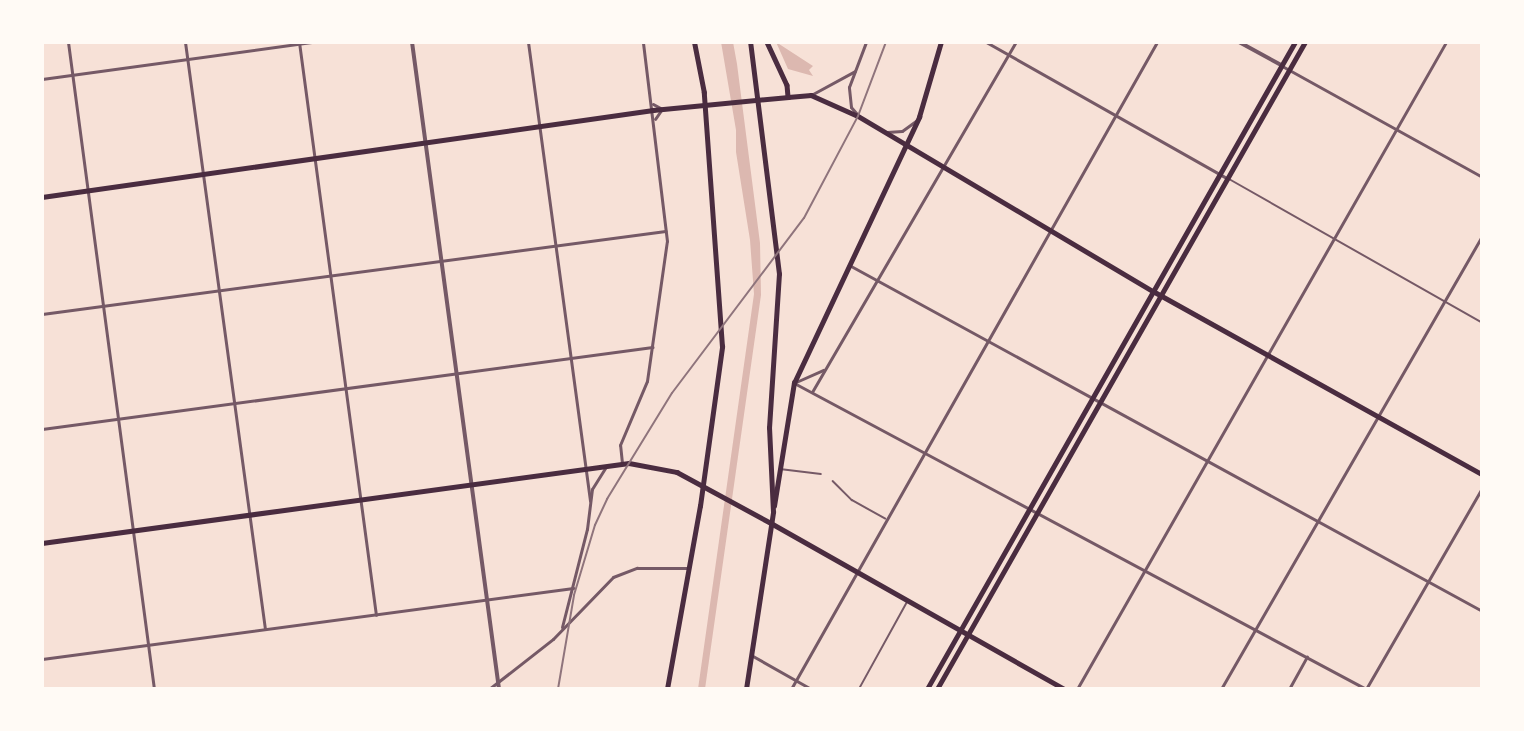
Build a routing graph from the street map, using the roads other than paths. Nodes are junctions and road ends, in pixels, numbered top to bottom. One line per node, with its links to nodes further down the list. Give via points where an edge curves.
1 (68, 42): 25 (street)
2 (185, 42): 21 (street)
3 (310, 42): 19 (street)
4 (412, 42): 39 (street)
5 (528, 42): 36 (street)
6 (644, 42): 29 (street)
7 (694, 42): 102 (main road, via 704,93 722,347)
8 (750, 42): 94 (main road, via 779,274 769,428)
9 (767, 42): 28 (main road, via 788,85)
10 (866, 42): 22 (street)
11 (941, 42): 34 (main road)
12 (986, 42): 20 (street)
13 (1016, 42): 20 (street)
14 (1157, 42): 32 (street)
15 (1239, 42): 23 (street)
16 (1295, 42): 23 (main road)
17 (1305, 42): 24 (main road)
18 (1446, 42): 37 (street)
19 (299, 43): 21 (street); 41 (street)
20 (1009, 54): 32 (street); 42 (street)
21 (187, 59): 25 (street); 44 (street)
22 (860, 65): 27 (street, via 840,83); 33 (street, via 848,92)
23 (1281, 65): 24 (street); 43 (main road)
24 (1289, 70): 37 (street); 46 (main road)
25 (73, 75): 26 (street); 47 (street)
26 (42, 79)
27 (812, 95): 28 (main road); 33 (main road)
28 (788, 97): 30 (main road)
29 (652, 102): 30 (street); 31 (street)
30 (662, 109): 31 (main road); 35 (street)
31 (653, 110): 35 (street); 36 (main road)
32 (1116, 115): 43 (street); 49 (street)
33 (858, 116): 38 (main road)
34 (919, 117): 38 (street, via 902,131); 40 (main road)
35 (654, 122): 50 (street)
36 (539, 128): 39 (main road); 53 (street)
37 (1395, 129): 45 (street); 52 (street)
38 (882, 131): 40 (main road)
39 (426, 145): 41 (main road); 54 (street)
40 (907, 147): 42 (main road); 55 (main road)
41 (315, 160): 44 (main road); 56 (street)
42 (941, 169): 49 (main road); 57 (street)
43 (1219, 173): 46 (street); 59 (main road)
44 (202, 175): 47 (main road); 58 (street)
45 (1482, 177)
46 (1226, 178): 52 (street); 60 (main road)
47 (88, 191): 48 (main road); 62 (street)
48 (42, 197)
49 (1050, 229): 59 (main road); 65 (street)
50 (666, 231): 53 (street); 66 (street)
51 (1482, 236): 61 (street)
52 (1333, 238): 61 (street); 67 (street)
53 (555, 246): 54 (street); 68 (street)
54 (441, 261): 56 (street); 70 (street)
55 (849, 265): 57 (street); 71 (main road)
56 (330, 276): 58 (street); 72 (street)
57 (875, 280): 65 (street); 69 (street)
58 (218, 291): 62 (street); 76 (street)
59 (1153, 291): 60 (main road); 74 (main road)
60 (1160, 294): 67 (main road); 75 (main road)
61 (1444, 302): 64 (street); 77 (street)
62 (104, 307): 63 (street); 78 (street)
63 (42, 314)
64 (1482, 323)
65 (986, 339): 74 (street); 80 (street)
66 (653, 347): 68 (street); 82 (street, via 647,381 620,446)
67 (1267, 354): 77 (main road); 81 (street)
68 (569, 358): 70 (street); 84 (street)
69 (824, 370): 71 (street); 73 (street)
70 (456, 374): 72 (street); 89 (street)
71 (794, 383): 73 (street); 85 (main road)
72 (345, 388): 76 (street); 91 (street)
73 (812, 392): 80 (street)
74 (1092, 398): 75 (street); 93 (main road)
75 (1099, 402): 81 (street); 95 (main road)
76 (234, 404): 78 (street); 96 (street)
77 (1378, 416): 87 (main road); 98 (street)
78 (118, 419): 79 (street); 100 (street)
79 (42, 429)
80 (922, 452): 93 (street); 97 (street)
81 (1207, 460): 98 (street); 103 (street)
82 (622, 463): 83 (main road); 99 (main road, via 663,467 691,478)
83 (607, 466): 84 (main road); 92 (street, via 594,483)
84 (584, 469): 89 (main road); 92 (street)
85 (780, 469): 86 (lane); 94 (main road)
86 (821, 474)
87 (1482, 474)
88 (833, 481): 97 (lane, via 852,500)
89 (471, 486): 91 (main road); 107 (street)
90 (1482, 488): 105 (street)
91 (359, 501): 96 (main road); 110 (street)
92 (590, 501): 106 (street)
93 (1030, 508): 95 (street); 112 (main road)
94 (773, 512): 99 (main road)
95 (1037, 512): 103 (street); 115 (main road)
96 (249, 514): 100 (main road); 111 (street)
97 (885, 518): 104 (street)
98 (1317, 521): 105 (street); 113 (street)
99 (771, 523): 104 (main road); 117 (main road)
100 (134, 531): 101 (main road); 116 (street)
101 (42, 543)
102 (689, 568): 114 (street, via 637,568 613,577); 124 (main road)
103 (1145, 569): 113 (street); 132 (street)
104 (856, 572): 108 (main road); 120 (street)
105 (1427, 581): 109 (street); 135 (street)
106 (573, 588): 107 (street); 114 (street)
107 (486, 600): 110 (street); 121 (street)
108 (907, 601): 112 (main road); 128 (lane)
109 (1482, 611)
110 (376, 615): 111 (street)
111 (265, 629): 116 (street)
112 (960, 629): 115 (main road); 129 (main road)
113 (1255, 629): 118 (street); 133 (street)
114 (561, 630): 121 (street)
115 (968, 634): 130 (main road); 131 (main road)
116 (148, 645): 119 (street); 122 (street)
117 (751, 655): 120 (street); 125 (main road)
118 (1307, 657): 134 (street); 135 (street)
119 (42, 659)
120 (796, 681): 126 (street); 127 (street)
121 (498, 686): 123 (street)
122 (154, 689)
123 (489, 689)
124 (667, 689)
125 (746, 689)
126 (791, 689)
127 (811, 689)
128 (859, 689)
129 (927, 689)
130 (937, 689)
131 (1064, 689)
132 (1077, 689)
133 (1221, 689)
134 (1289, 689)
135 (1366, 689)

